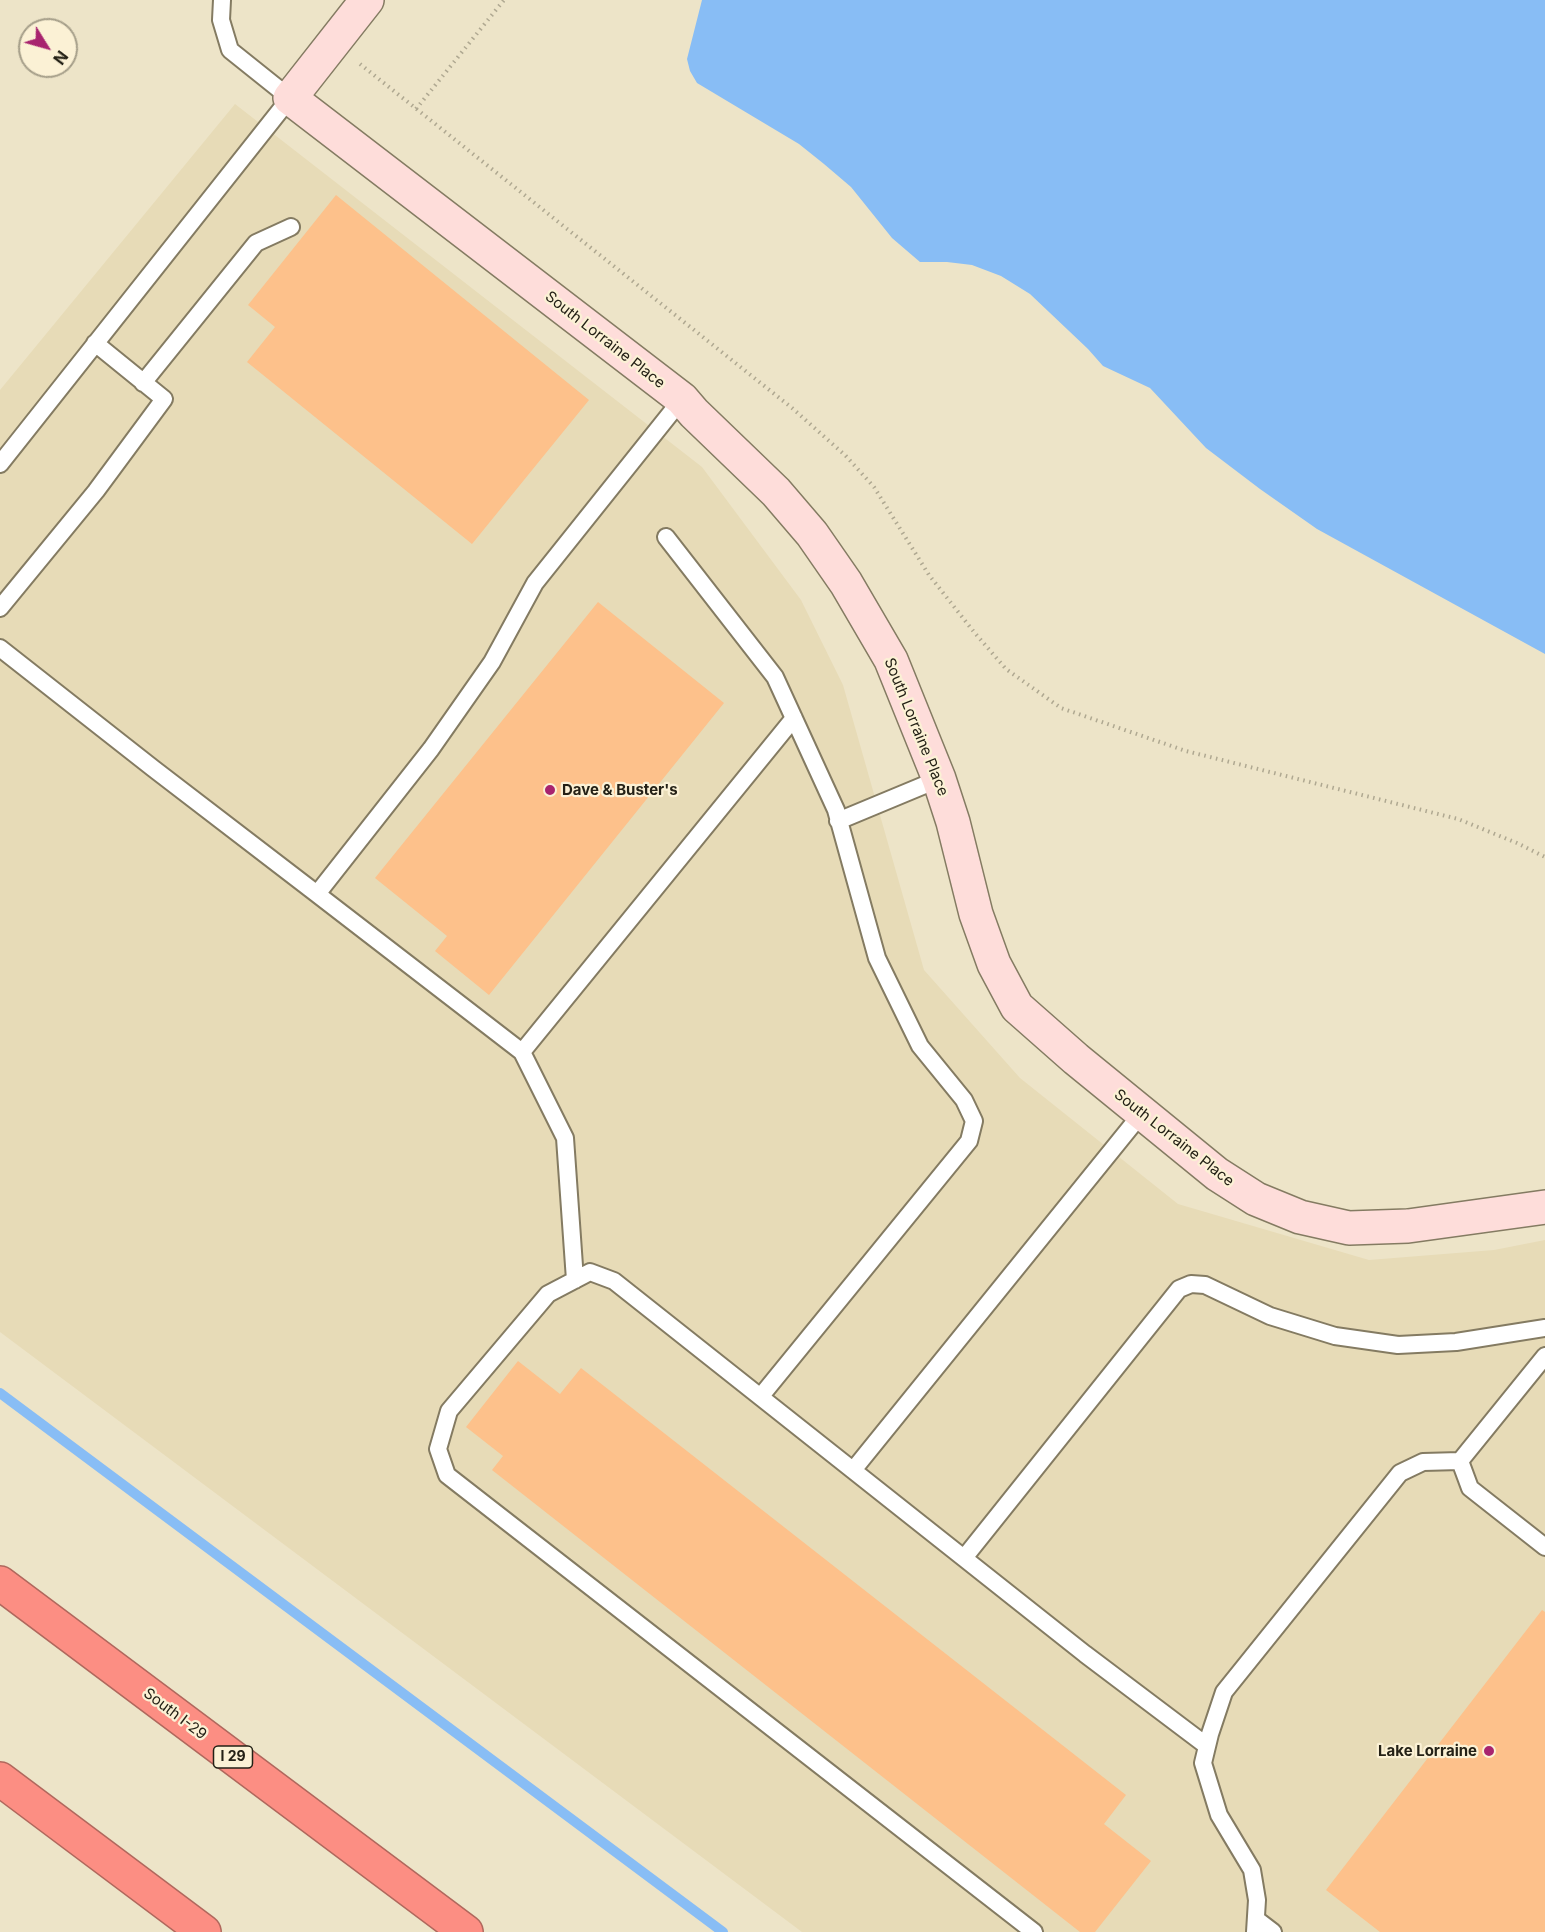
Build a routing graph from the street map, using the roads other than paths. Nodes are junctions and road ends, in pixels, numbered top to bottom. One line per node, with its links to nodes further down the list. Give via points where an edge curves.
1 (222, 0): 3 (lane, via 221,20 230,50)
2 (367, 0): 3 (street)
3 (290, 98): 5 (lane); 7 (street, South Lorraine Place)
4 (291, 227): 6 (lane, via 256,243)
5 (95, 344): 6 (lane); 8 (lane)
6 (143, 383): 10 (lane, via 164,399 96,491)
7 (682, 399): 13 (street, South Lorraine Place, via 776,492 846,583 891,660); 15 (lane, via 535,583 492,662 431,749)
8 (0, 464)
9 (666, 537): 12 (lane, via 775,677)
10 (0, 608)
11 (0, 648): 15 (lane)
12 (794, 718): 14 (lane); 16 (lane)
13 (939, 779): 14 (lane); 17 (street, South Lorraine Place, via 976,914 994,964 1017,1007)
14 (838, 821): 22 (lane, via 877,958 920,1046 964,1100 974,1121 969,1141)
15 (317, 894): 16 (lane)
16 (522, 1052): 19 (lane, via 565,1138)
17 (1142, 1113): 18 (street, South Lorraine Place, via 1217,1174 1256,1199 1300,1217 1349,1228 1408,1226); 24 (lane)
18 (1545, 1207)
19 (575, 1280): 22 (lane, via 590,1272 614,1281); 33 (lane, via 549,1294 449,1412 438,1449 447,1475)
20 (1545, 1328): 26 (lane, via 1456,1342 1398,1345 1324,1332 1270,1316 1204,1286 1191,1284 1179,1289)
21 (1545, 1356): 23 (lane)
22 (761, 1396): 24 (lane)
23 (1460, 1461): 25 (lane, via 1470,1488); 28 (lane, via 1424,1462 1400,1473 1224,1692)
24 (854, 1469): 26 (lane)
25 (1545, 1547)
26 (964, 1558): 28 (lane)
27 (0, 1582): 32 (highway, South I-29 / I 29)
28 (1207, 1746): 30 (lane, via 1203,1763 1219,1815 1252,1870)
29 (0, 1779): 31 (highway)
30 (1256, 1926): 34 (lane)
31 (204, 1932)
32 (466, 1932)
33 (1034, 1932)
34 (1273, 1932)

